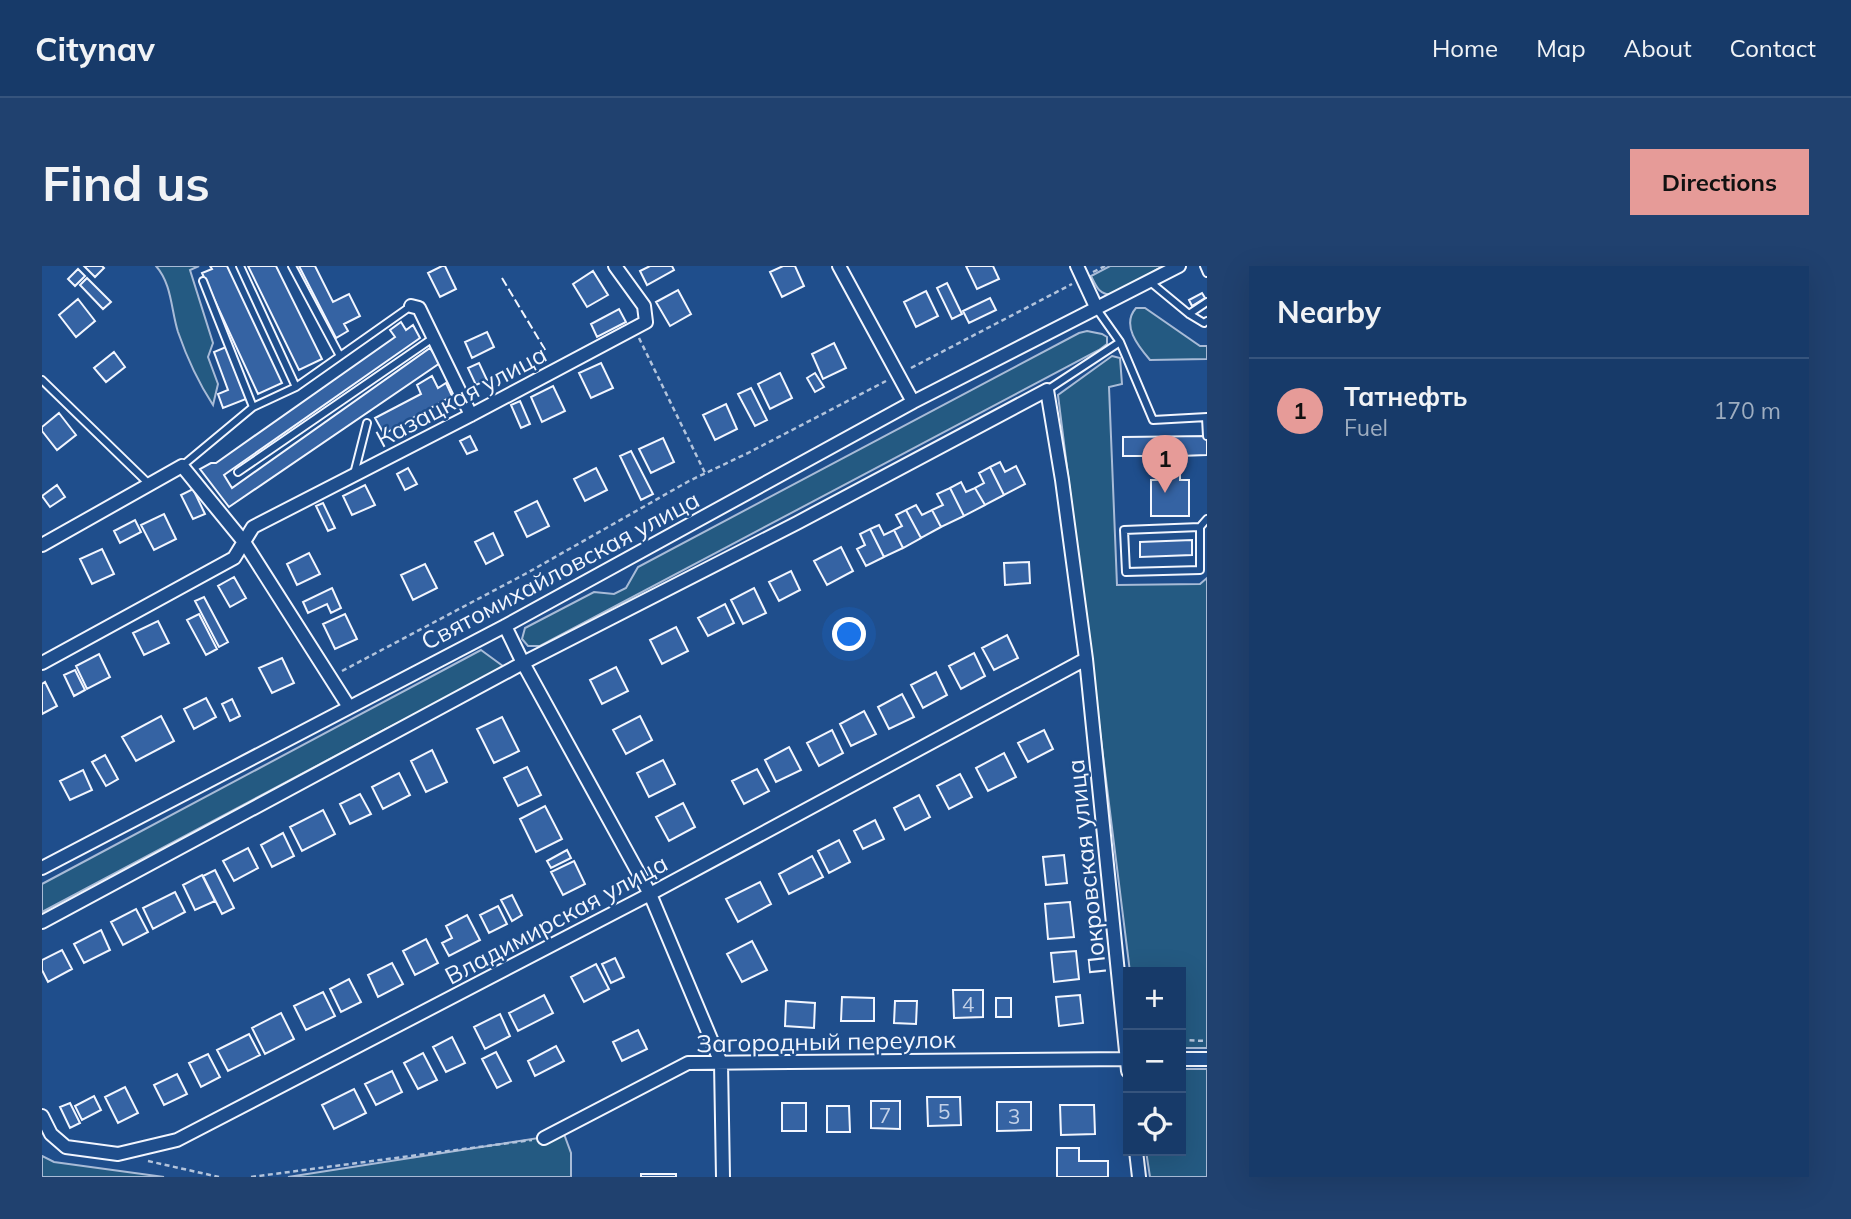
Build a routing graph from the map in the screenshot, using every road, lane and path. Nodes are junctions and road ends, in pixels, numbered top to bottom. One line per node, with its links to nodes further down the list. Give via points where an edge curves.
1 (240, 266): 23 (lane)
2 (292, 266): 20 (lane)
3 (615, 266): 17 (street, via 644,306 646,321)
4 (839, 266): 21 (street)
5 (1105, 266): 8 (path)
6 (1179, 266): 11 (street, Святомихайловская улица)
7 (1204, 266): 9 (lane)
8 (1079, 272): 14 (street); 21 (path)
9 (1207, 273)
10 (203, 281): 26 (lane)
11 (1149, 281): 14 (street, Святомихайловская улица); 15 (lane)
12 (1207, 302): 15 (lane)
13 (411, 306): 18 (street, via 419,308); 20 (lane)
14 (1096, 307): 19 (lane); 25 (street, Святомихайловская улица)
15 (1189, 314): 16 (lane)
16 (1207, 321)
17 (634, 328): 27 (street, Казацкая улица); 33 (path)
18 (434, 337): 27 (street); 32 (lane)
19 (1120, 342): 24 (lane); 28 (lane, via 1153,420)
20 (340, 356): 23 (lane)
21 (898, 375): 25 (street); 33 (path)
22 (42, 380): 35 (lane)
23 (296, 387): 26 (lane)
24 (1047, 390): 41 (street, Покровская улица); 43 (street)
25 (913, 402): 40 (street, Святомихайловская улица)
26 (253, 408): 31 (lane)
27 (471, 415): 34 (street, Казацкая улица)
28 (1207, 418): 30 (lane)
29 (367, 423): 34 (lane)
30 (1207, 436)
31 (182, 467): 35 (street); 38 (street)
32 (238, 472)
33 (705, 473): 44 (path)
34 (354, 476): 38 (street, Казацкая улица, via 253,527)
35 (149, 485): 39 (street)
36 (1207, 519): 37 (lane)
37 (1200, 527): 37 (lane, via 1200,570 1126,572 1125,530)
38 (244, 542): 42 (street, Казацкая улица, via 234,558); 44 (street)
39 (42, 545)
40 (505, 626): 43 (street); 45 (street, Святомихайловская улица)
41 (1086, 659): 47 (street, Владимирская улица); 49 (street, Покровская улица)
42 (42, 663)
43 (523, 663): 47 (street); 48 (street)
44 (330, 677): 45 (street)
45 (349, 707): 46 (street, Святомихайловская улица)
46 (42, 868)
47 (650, 894): 54 (street); 56 (street, Владимирская улица, via 177,1140 118,1154 66,1147 51,1134)
48 (42, 922)
49 (1125, 1030)
50 (1186, 1040): 51 (path)
51 (1207, 1041)
52 (1186, 1059): 53 (street)
53 (1207, 1059)
54 (721, 1063): 55 (street, Загородный переулок); 57 (street, Загородный переулок, via 688,1063); 62 (street)
55 (1123, 1063)
56 (42, 1116)
57 (544, 1138): 61 (path)
58 (1137, 1156): 63 (street)
59 (143, 1159): 60 (path)
60 (219, 1177)
61 (251, 1177)
62 (723, 1177)
63 (1139, 1177)

